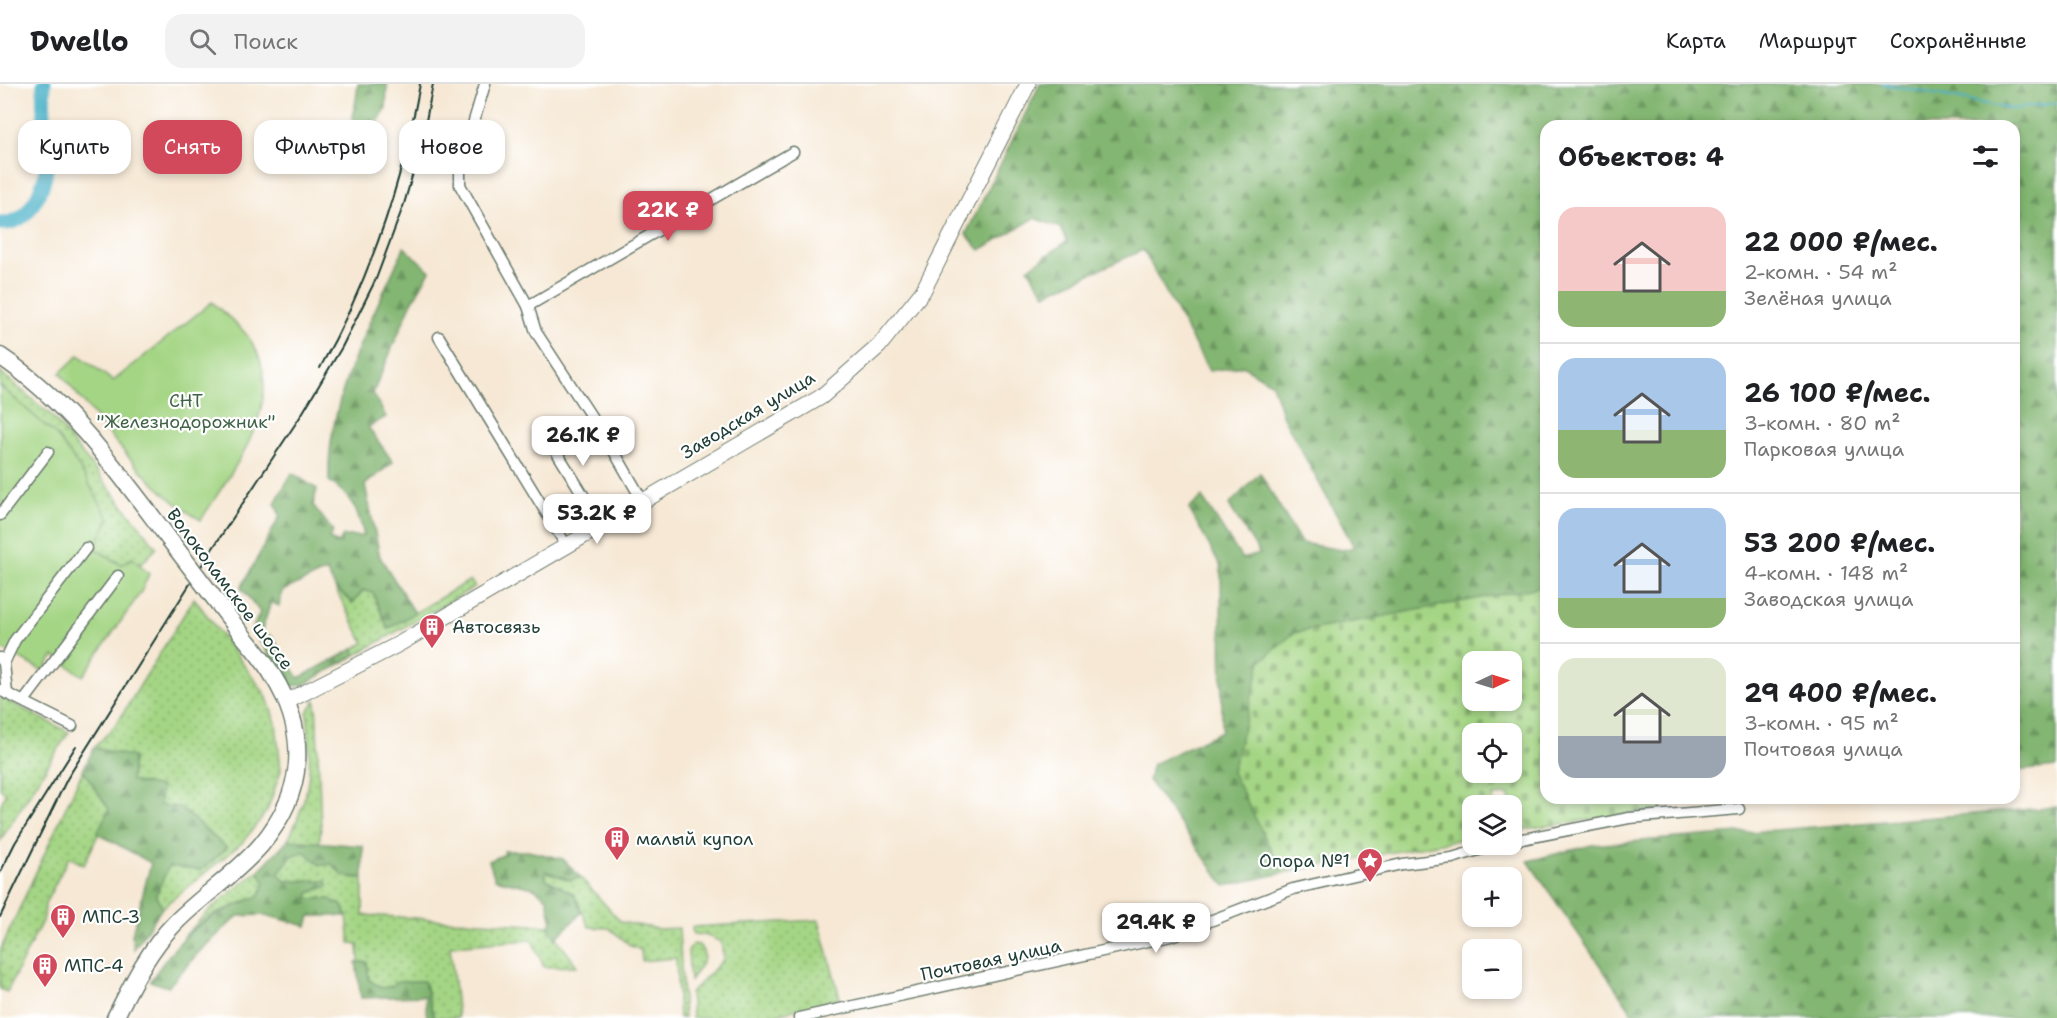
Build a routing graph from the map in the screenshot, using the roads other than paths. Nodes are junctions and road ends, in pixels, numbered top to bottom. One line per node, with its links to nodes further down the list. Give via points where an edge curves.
1 (485, 84): 4 (street, via 460,168 460,185)
2 (1028, 84): 9 (main road, Заводская улица, via 923,291 879,346 821,397)
3 (793, 152): 4 (street)
4 (528, 306): 9 (street, via 536,332)
5 (439, 337): 12 (street)
6 (0, 356): 18 (main road, Волоколамское шоссе, bridge, via 64,409 117,471 273,675)
7 (540, 425): 11 (street)
8 (48, 452): 10 (street)
9 (642, 500): 11 (main road, Заводская улица)
10 (0, 515)
11 (601, 524): 12 (main road, Заводская улица)
12 (566, 544): 18 (main road, Заводская улица, via 399,644)
13 (86, 548): 15 (street)
14 (118, 576): 17 (street)
15 (2, 660): 16 (street)
16 (4, 692): 17 (street)
17 (24, 701): 19 (street)
18 (286, 702): 23 (main road, Волоколамское шоссе, via 296,733 299,763 286,807 261,844 158,943)
19 (72, 726)
20 (1739, 809): 21 (street, via 1629,818)
21 (1522, 839)
22 (1462, 855): 24 (street, Почтовая улица, via 1402,864 1293,889 1171,936)
23 (115, 1018)
24 (799, 1018)

